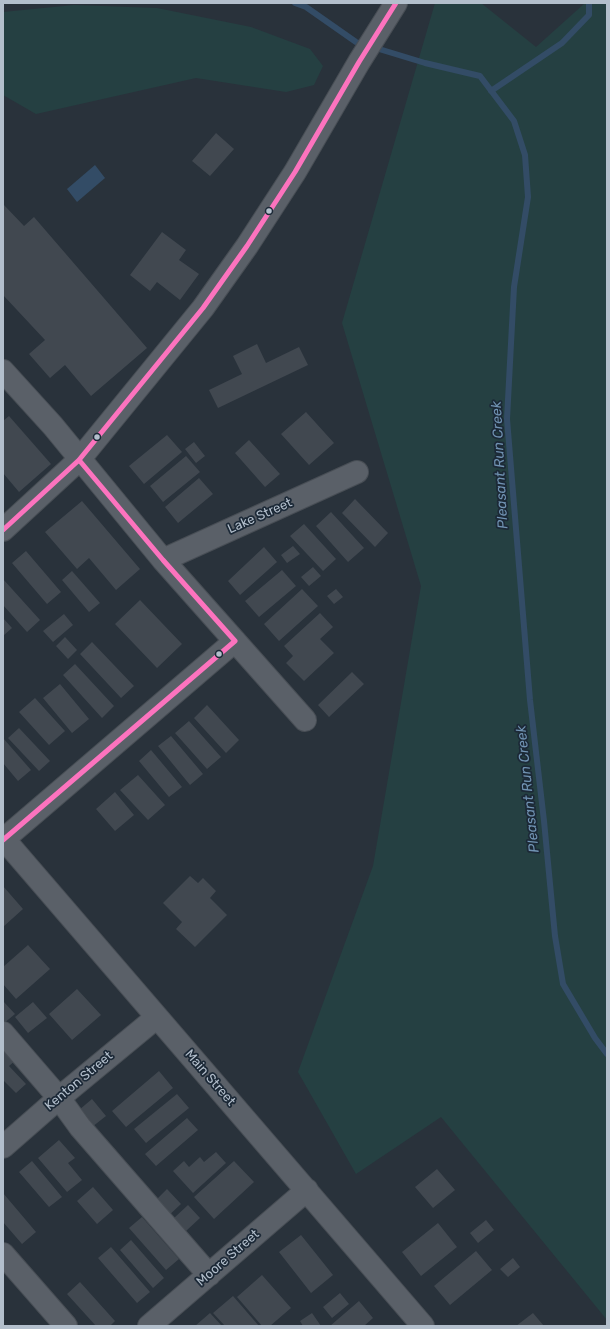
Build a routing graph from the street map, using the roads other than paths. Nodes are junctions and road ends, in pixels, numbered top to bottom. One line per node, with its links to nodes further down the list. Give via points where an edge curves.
1 (396, 3): 3 (street, via 295,172 230,270 203,308)
2 (3, 371): 3 (street)
3 (79, 460): 5 (street); 6 (street)
4 (357, 472): 6 (street, Lake Street)
5 (3, 530)
6 (163, 560): 7 (street)
7 (235, 641): 8 (street); 9 (street)
8 (305, 720)
9 (3, 839): 10 (street, Main Street)
10 (157, 1017): 12 (street, Kenton Street); 14 (street, Main Street)
11 (3, 1033): 12 (street)
12 (59, 1098): 13 (street, Kenton Street); 16 (street, via 80,1127)
13 (3, 1147)
14 (307, 1190): 16 (street, Moore Street); 17 (street, Main Street)
15 (3, 1254): 18 (street)
16 (209, 1275): 19 (street, Moore Street)
17 (418, 1324)
18 (66, 1326)
19 (149, 1326)

